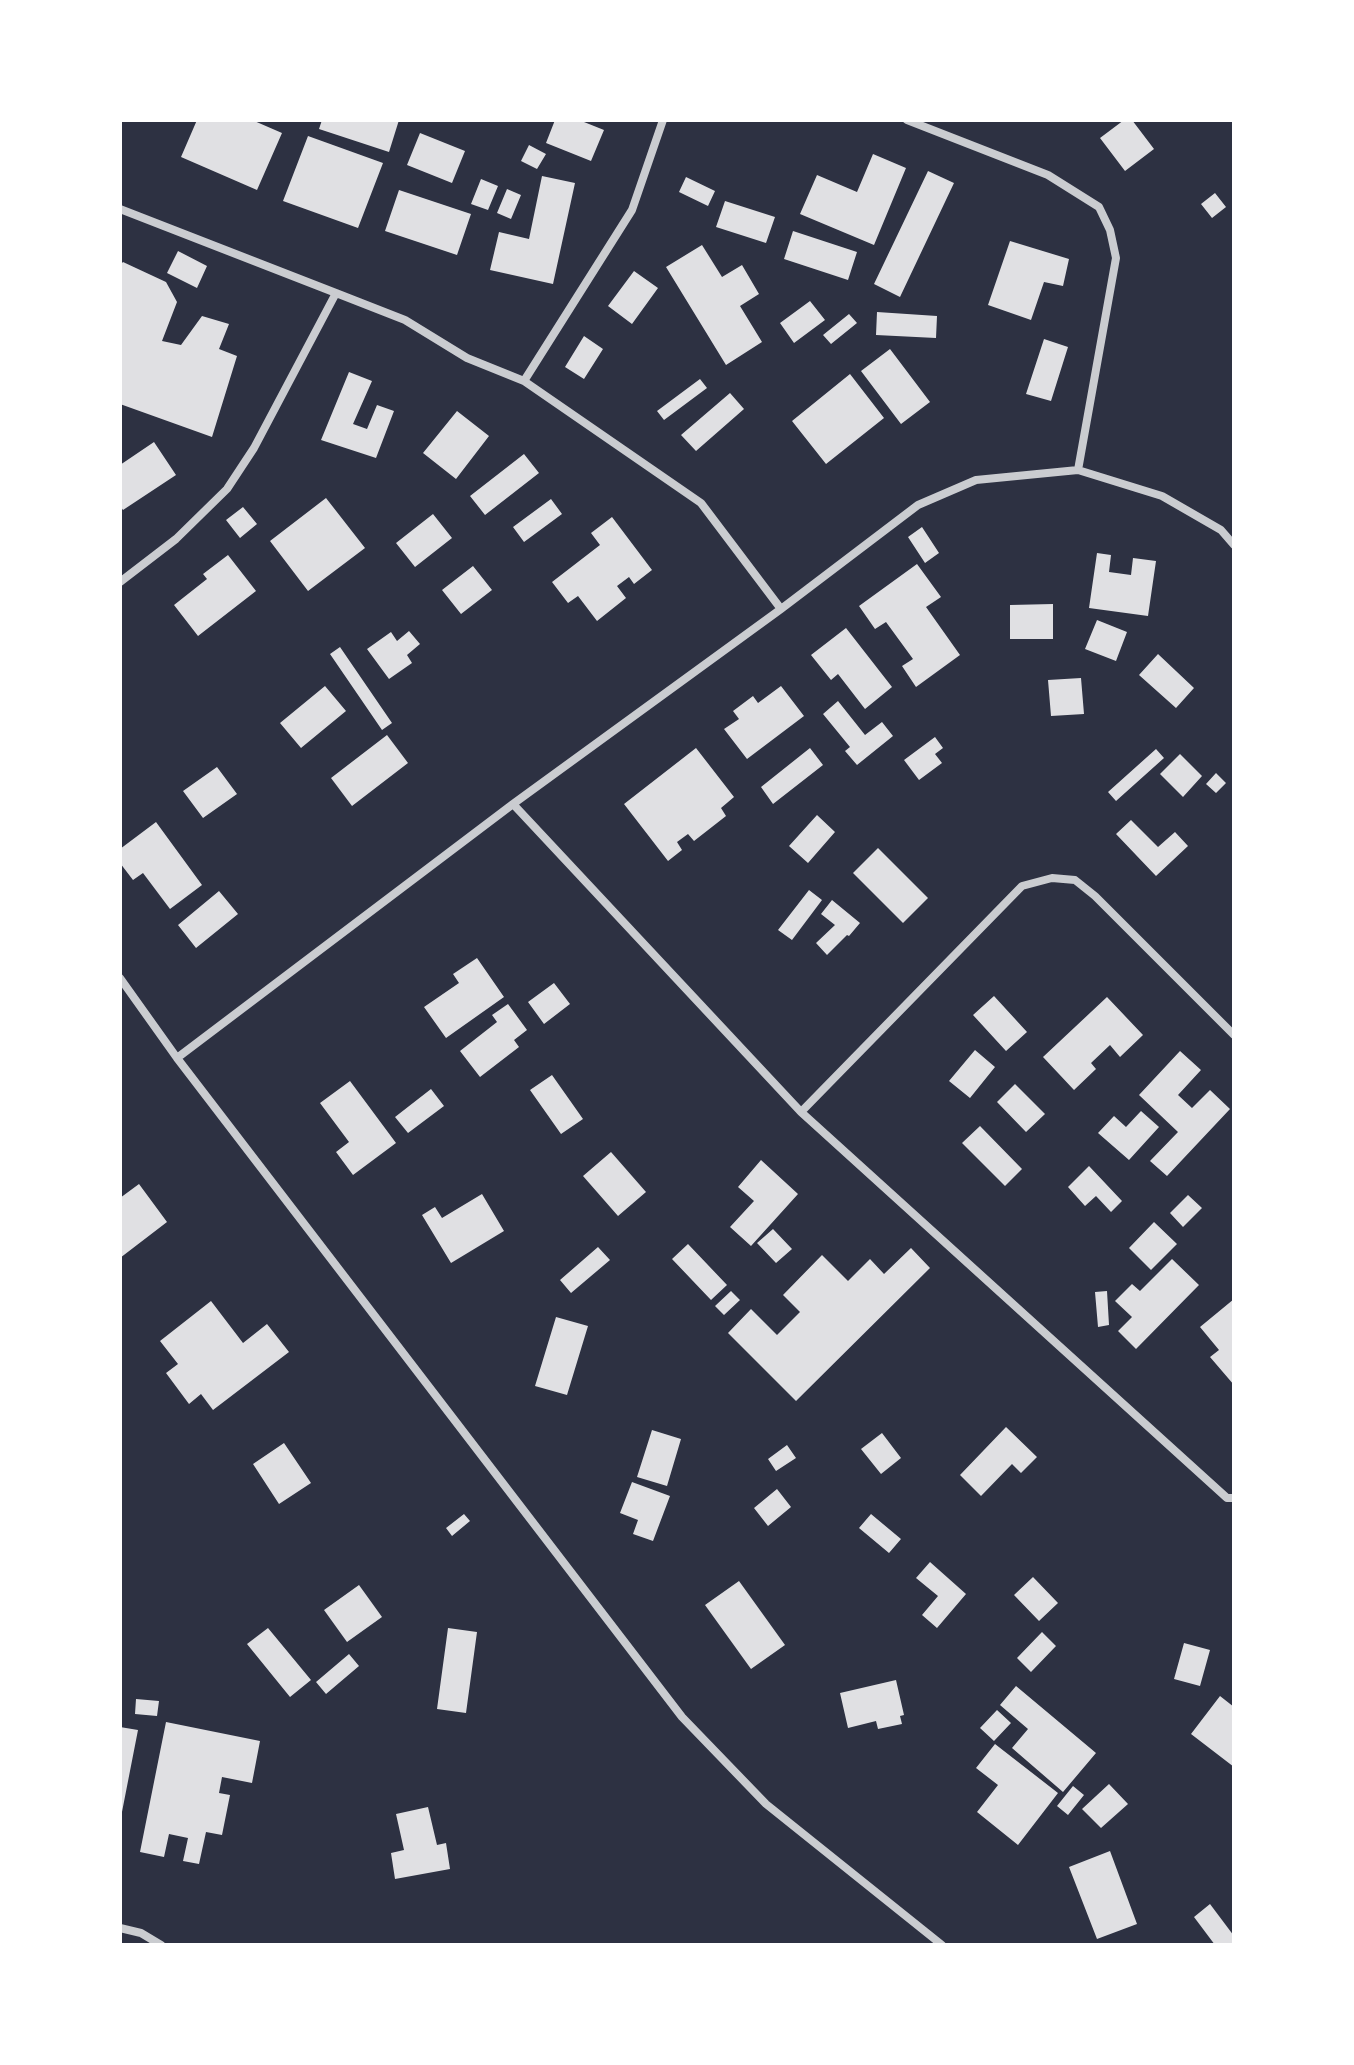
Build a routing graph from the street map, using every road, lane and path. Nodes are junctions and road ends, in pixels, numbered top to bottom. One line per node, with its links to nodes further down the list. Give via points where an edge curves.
1 (663, 120): 5 (street, via 632,210)
2 (907, 120): 6 (street, via 1048,175 1099,207 1116,258)
3 (120, 209): 4 (street)
4 (336, 293): 5 (street, via 405,320 467,358); 8 (street, via 227,489 176,539)
5 (524, 381): 9 (street, via 701,503)
6 (1078, 470): 7 (street, via 1162,496 1221,530); 9 (street, via 976,480 918,505)
7 (1234, 545)
8 (120, 582)
9 (781, 609): 10 (street)
10 (513, 804): 13 (street); 14 (street)
11 (120, 978): 13 (street)
12 (1234, 1035): 14 (street, via 1095,896 1075,880 1052,878 1022,886)
13 (177, 1058): 18 (street, via 682,1717 766,1804)
14 (801, 1112): 15 (street, via 1227,1498)
15 (1234, 1498)
16 (120, 1928): 17 (street)
17 (161, 1945)
18 (942, 1945)

